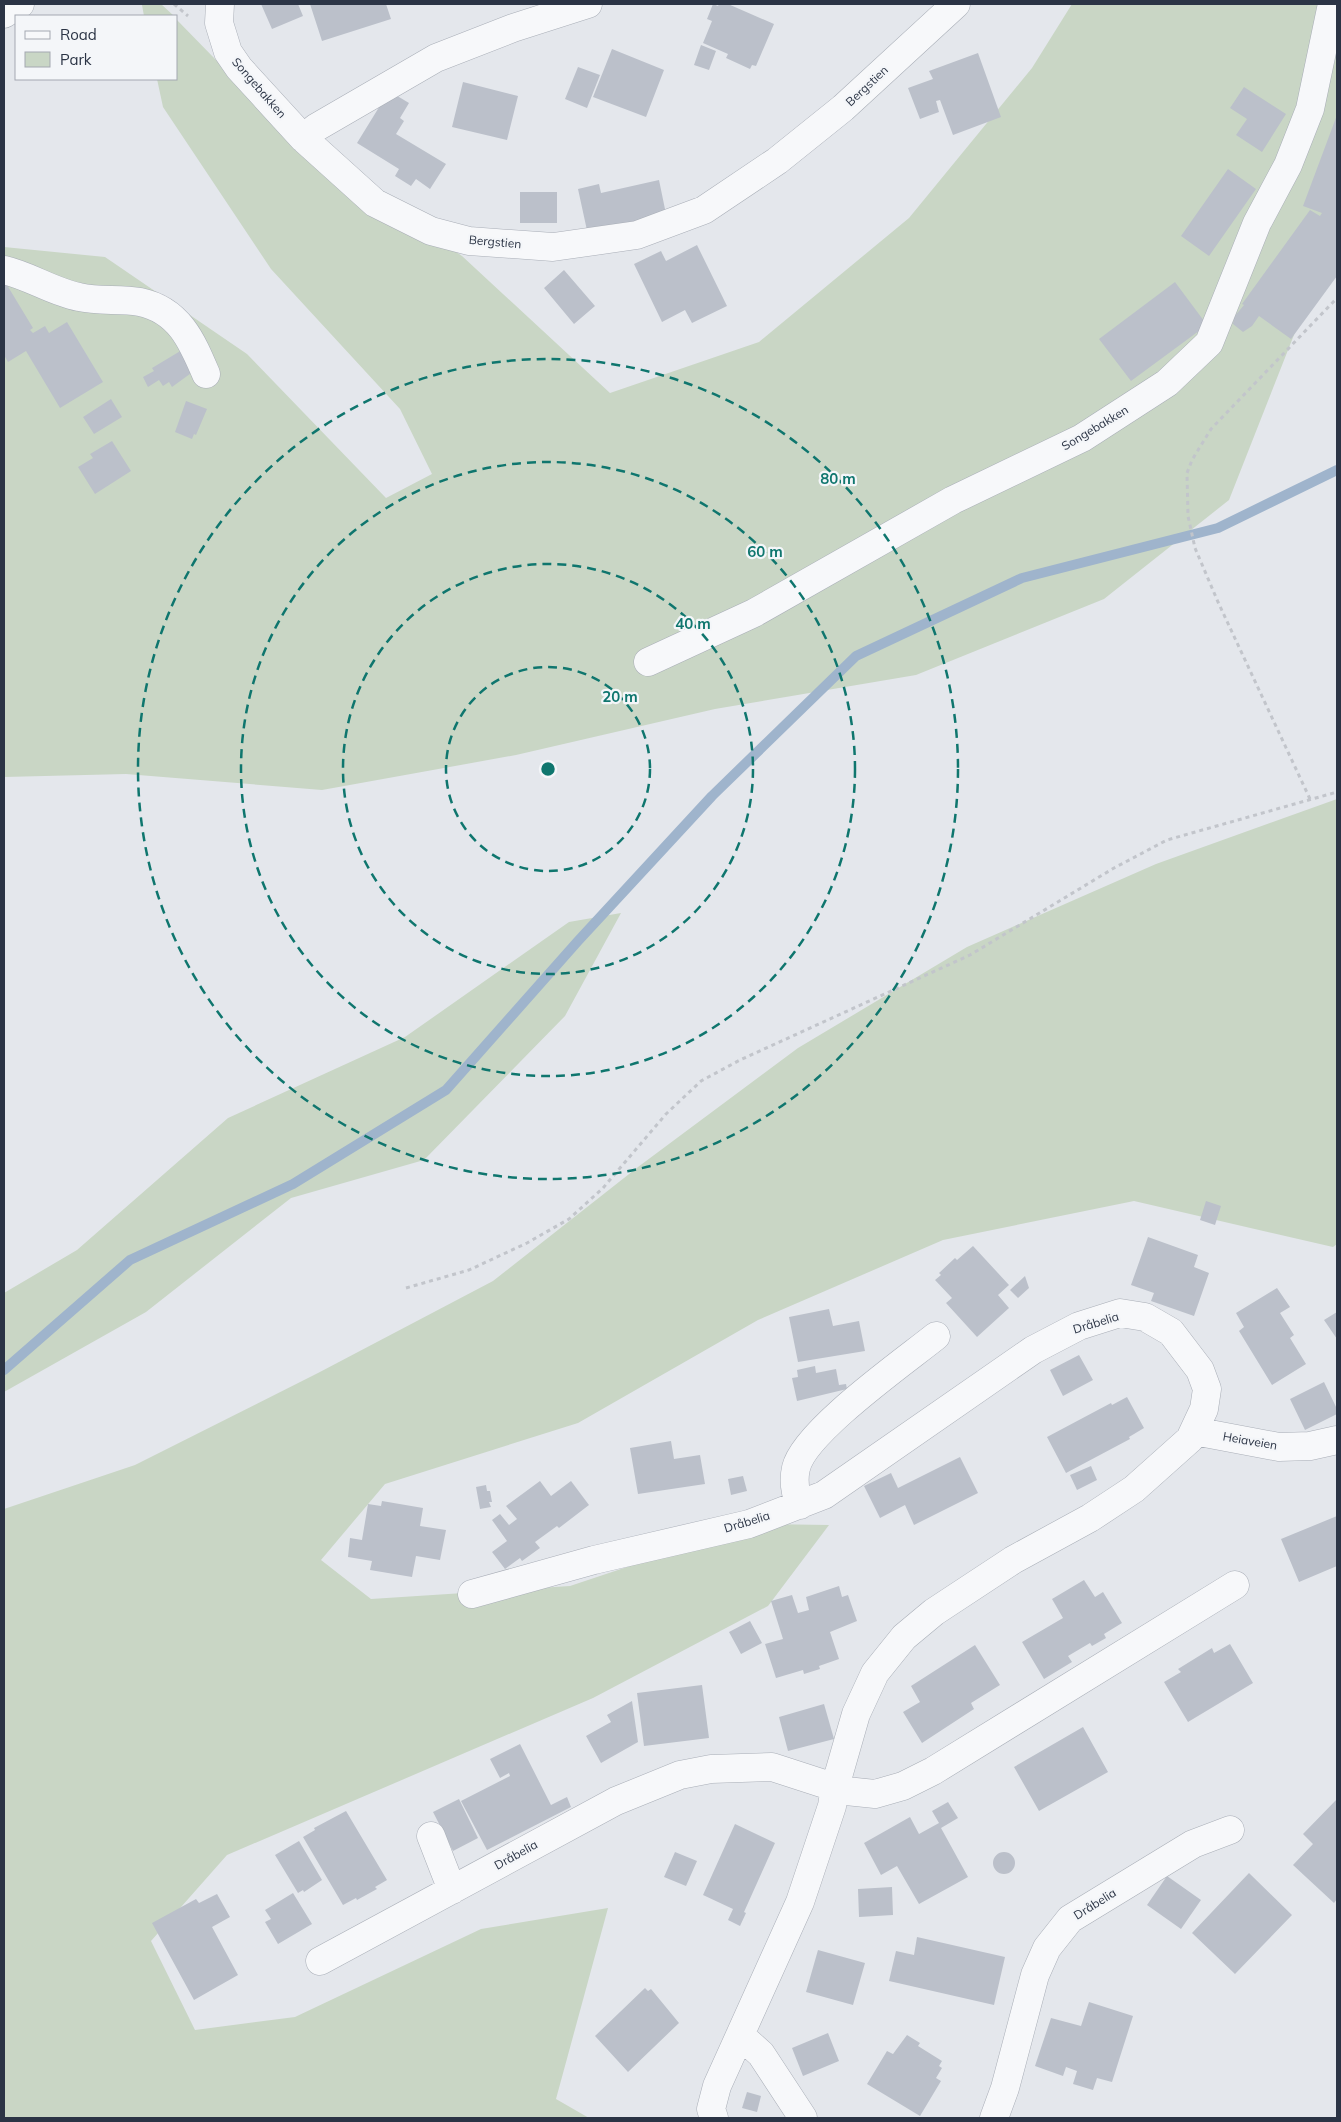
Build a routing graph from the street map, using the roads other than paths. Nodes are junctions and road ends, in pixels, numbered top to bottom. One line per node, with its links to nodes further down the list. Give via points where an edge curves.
1 (20, 4): 6 (street)
2 (220, 4): 7 (street, Songebakken, via 219,22 228,52)
3 (588, 4): 7 (street, via 436,58 317,126)
4 (956, 4): 7 (street, Bergstien, via 844,108 777,161 704,210 637,235 553,247 469,241 432,231 375,203)
5 (1332, 4): 10 (street, Songebakken, via 1310,109 1288,165 1257,222 1210,343 1166,383 1082,438 954,500 754,613)
6 (4, 14)
7 (303, 138)
8 (4, 270): 9 (street, via 79,297 140,302 168,313 191,338)
9 (206, 374)
10 (648, 662)
11 (936, 1336): 14 (street, via 836,1416 808,1445 796,1467 794,1492)
12 (1194, 1430): 13 (street, Heiaveien, via 1279,1447 1310,1446); 14 (street, Dråbelia, via 1204,1410 1207,1389 1200,1370 1172,1332 1145,1317 1120,1313 1078,1326 1033,1350 824,1495); 17 (street, Dråbelia, via 1190,1439 1134,1489 1090,1518 1013,1560 934,1612 904,1636 875,1673 860,1706)
13 (1337, 1440)
14 (800, 1505): 16 (street, Dråbelia, via 749,1524 594,1560)
15 (1235, 1585): 17 (street, Dråbelia, via 918,1779 875,1794)
16 (472, 1594)
17 (835, 1787): 20 (street, Dråbelia, via 772,1767 711,1769 680,1775 616,1801); 22 (street, Dråbelia, via 832,1806 800,1902)
18 (1230, 1830): 25 (street, Dråbelia, via 1193,1844 1070,1920 1064,1927 1047,1948 1035,1975)
19 (431, 1836): 20 (street)
20 (452, 1890): 21 (street, Dråbelia)
21 (320, 1961)
22 (740, 2035): 23 (street, Dråbelia, via 717,2086 712,2109); 24 (street, via 761,2054)
23 (714, 2118)
24 (803, 2118)
25 (994, 2118)

